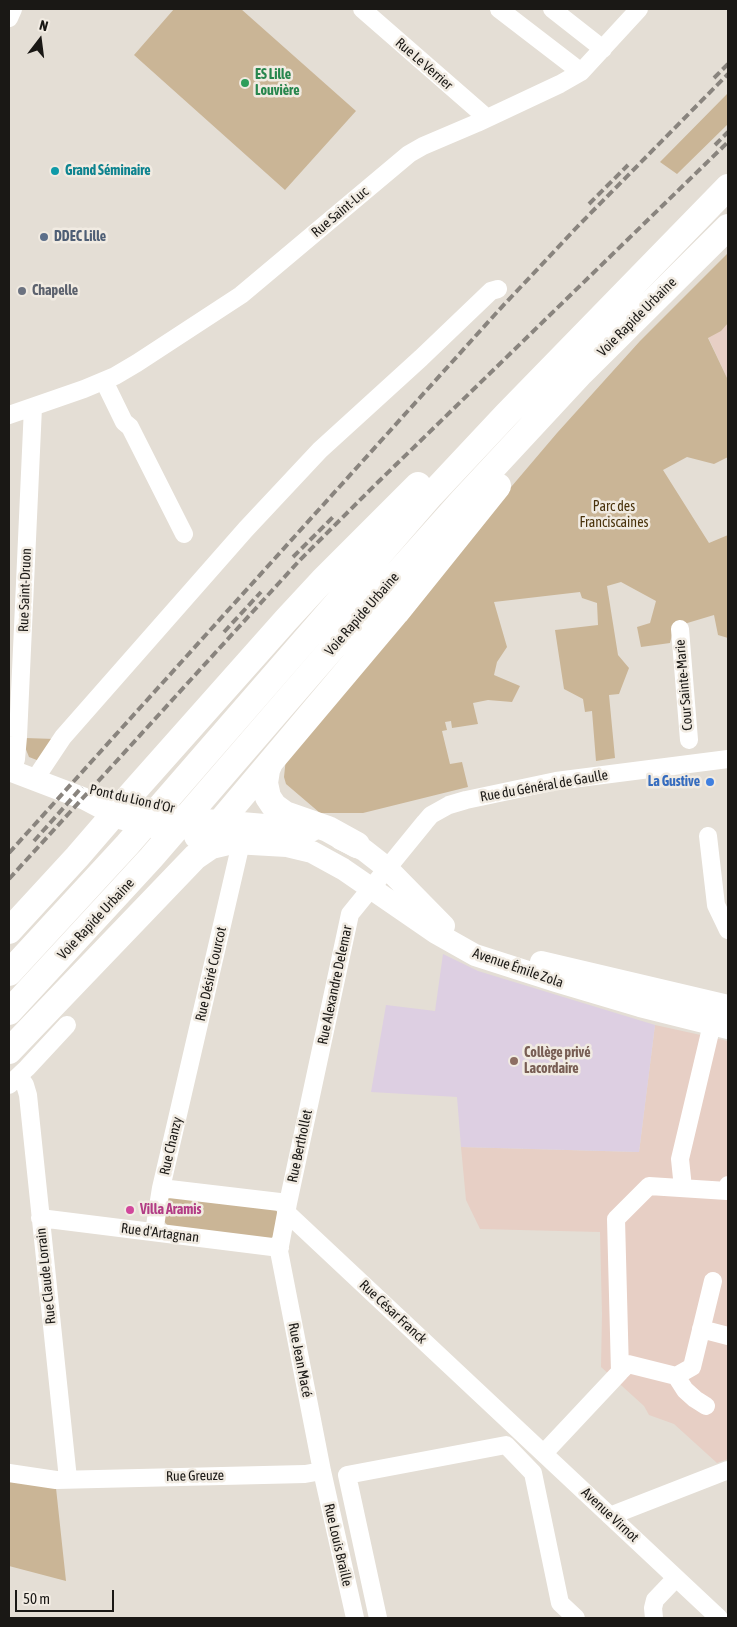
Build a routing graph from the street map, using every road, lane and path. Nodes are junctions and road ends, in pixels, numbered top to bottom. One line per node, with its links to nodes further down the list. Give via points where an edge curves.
1 (13, 9): 6 (street)
2 (362, 9): 9 (street, Rue Le Verrier)
3 (499, 9): 8 (street)
4 (552, 9): 7 (street)
5 (639, 9): 7 (street, Rue Saint-Luc)
6 (9, 18)
7 (603, 49): 8 (street, Rue Saint-Luc)
8 (581, 72): 9 (street, Rue Saint-Luc)
9 (487, 118): 14 (street, Rue Saint-Luc, via 409,154 241,295)
10 (728, 187): 17 (highway, Voie Rapide Urbaine)
11 (728, 227): 13 (highway, Voie Rapide Urbaine)
12 (498, 289): 24 (street, via 491,291 320,450 246,529 63,737)
13 (580, 373): 22 (highway, via 550,427); 36 (highway, Voie Rapide Urbaine, via 387,585 151,858)
14 (107, 386): 15 (street, Rue Saint-Luc); 18 (street)
15 (33, 407): 16 (street, Rue Saint-Luc); 23 (street, Rue Saint-Druon, via 18,737)
16 (9, 415)
17 (506, 415): 25 (highway, via 456,446 322,581); 34 (highway, Voie Rapide Urbaine, via 402,527 127,845)
18 (184, 534)
19 (680, 629): 20 (street, Cour Sainte-Marie)
20 (690, 751): 21 (street, Rue du Général de Gaulle); 30 (street, Rue du Général de Gaulle, via 449,805 431,815)
21 (728, 759)
22 (270, 763): 27 (highway); 29 (highway, via 265,782 274,806 286,814 328,828)
23 (11, 768): 24 (main road, Pont du Lion d'Or)
24 (45, 778): 25 (main road, Pont du Lion d'Or)
25 (134, 810): 27 (main road, Pont du Lion d'Or); 33 (highway, via 70,864)
26 (301, 829): 27 (main road, Avenue Émile Zola); 27 (main road, Avenue Émile Zola, via 249,836); 29 (main road, Avenue Émile Zola)
27 (215, 835): 31 (main road, Avenue Émile Zola, via 312,852); 39 (highway); 42 (street, Rue Désiré Courcot)
28 (708, 836): 32 (street, via 715,898)
29 (357, 845): 30 (main road, Avenue Émile Zola)
30 (387, 868): 31 (street, Rue du Général de Gaulle); 35 (main road, Avenue Émile Zola, via 443,925 476,943)
31 (370, 887): 38 (main road, Avenue Émile Zola, via 431,930 475,955 588,991); 41 (street, Rue Alexandre Delemar, via 349,915)
32 (728, 930)
33 (9, 931)
34 (9, 973)
35 (728, 1006)
36 (9, 1012)
37 (67, 1025): 40 (street)
38 (720, 1026): 45 (street, via 680,1159)
39 (9, 1051)
40 (14, 1081): 47 (street, Rue Claude Lorrain, via 25,1085 28,1095)
41 (313, 1089): 46 (street, Rue Berthollet)
42 (180, 1105): 44 (street, Rue Chanzy)
43 (728, 1186): 45 (street, via 727,1191)
44 (162, 1188): 46 (street); 48 (street, Rue Chanzy)
45 (683, 1188): 53 (street, via 649,1186 616,1219)
46 (287, 1207): 49 (street, Rue Berthollet); 56 (street, Rue César Franck)
47 (40, 1218): 48 (street, Rue d'Artagnan); 61 (street, Rue Claude Lorrain)
48 (154, 1232): 49 (street, Rue d'Artagnan)
49 (280, 1248): 59 (street, Rue Jean Macé)
50 (713, 1281): 51 (street)
51 (701, 1329): 52 (street); 54 (street, via 692,1367)
52 (728, 1336)
53 (620, 1372): 54 (street, via 628,1364); 57 (street)
54 (676, 1376): 55 (street, via 685,1390)
55 (706, 1406)
56 (500, 1412): 57 (street, Avenue Virnot)
57 (548, 1457): 62 (street); 63 (street, Avenue Virnot)
58 (728, 1470): 63 (street)
59 (322, 1471): 61 (street, Rue Greuze, via 305,1474); 65 (street, Rue Louis Braille)
60 (9, 1472): 61 (street, Rue Greuze, via 56,1480)
61 (68, 1478)
62 (535, 1482): 66 (street, via 533,1473 506,1445 347,1475); 67 (street, via 560,1603)
63 (610, 1516): 64 (street, Avenue Virnot)
64 (676, 1578): 68 (street, via 655,1600); 69 (street, Avenue Virnot)
65 (355, 1618)
66 (378, 1618)
67 (576, 1618)
68 (654, 1618)
69 (719, 1618)

